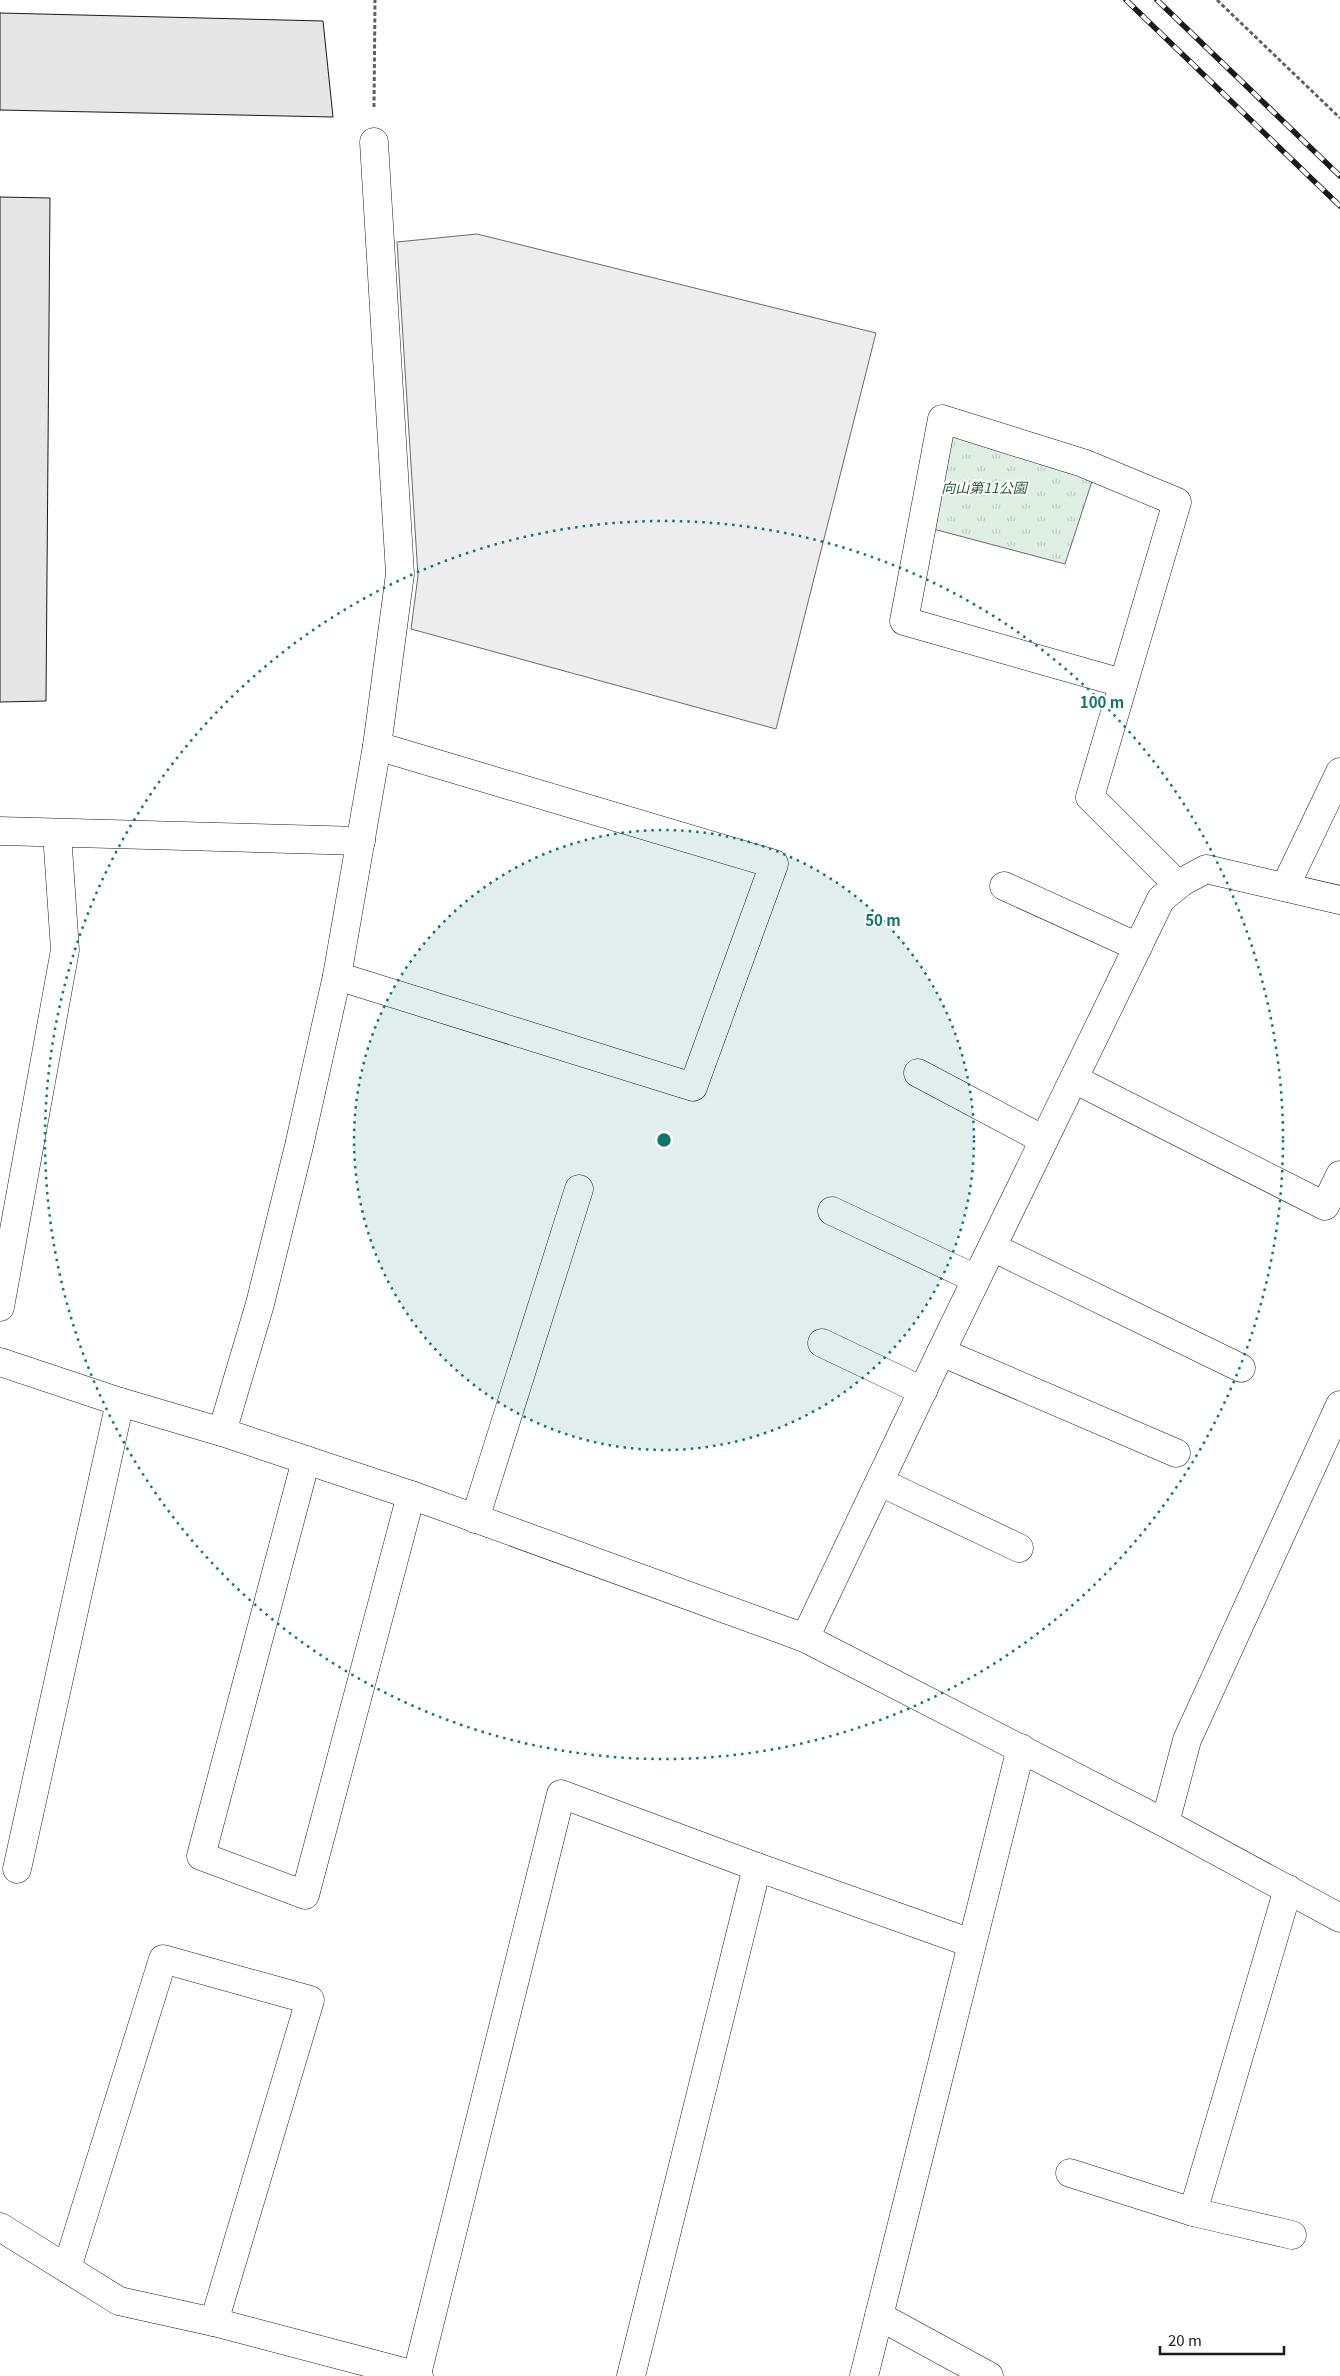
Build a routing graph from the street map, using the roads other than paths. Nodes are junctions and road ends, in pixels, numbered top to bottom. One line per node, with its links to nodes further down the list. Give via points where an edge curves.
1 (374, 142): 3 (street, via 400,574)
2 (1122, 683): 2 (street, via 1177,502 1083,464 942,419 904,621); 8 (street, via 1090,797)
3 (378, 746): 7 (street); 13 (street, via 774,864 692,1087)
4 (1340, 772): 10 (street)
5 (0, 831): 6 (street)
6 (57, 833): 7 (street); 22 (street, via 65,950)
7 (361, 841): 13 (street)
8 (1178, 885): 10 (street, via 1206,869); 12 (street, via 1161,899)
9 (1004, 886): 12 (street)
10 (1284, 887): 11 (street)
11 (1340, 900)
12 (1138, 947): 15 (street)
13 (337, 976): 30 (street, via 263,1295)
14 (918, 1073): 16 (street)
15 (1074, 1079): 16 (street); 17 (street, via 1325,1206)
16 (1044, 1140): 20 (street)
17 (1340, 1175)
18 (579, 1189): 35 (street)
19 (832, 1211): 21 (street)
20 (992, 1247): 21 (street); 26 (street)
21 (976, 1280): 24 (street)
22 (0, 1307)
23 (822, 1343): 27 (street)
24 (941, 1352): 27 (street); 31 (street)
25 (0, 1362): 28 (street)
26 (1240, 1368)
27 (923, 1391): 33 (street)
28 (120, 1402): 30 (street); 41 (street)
29 (1340, 1405): 39 (street, via 1187,1740)
30 (222, 1432): 32 (street)
31 (1176, 1453)
32 (306, 1460): 34 (street); 34 (street, via 201,1856 305,1895)
33 (880, 1482): 36 (street); 37 (street)
34 (411, 1495): 35 (street)
35 (475, 1518): 37 (street)
36 (1019, 1548)
37 (805, 1638): 38 (street)
38 (1021, 1748): 39 (street); 44 (street)
39 (1165, 1823): 42 (street)
40 (757, 1867): 44 (street); 52 (street, via 561,1794); 53 (street)
41 (17, 1869)
42 (1288, 1890): 43 (street); 46 (street)
43 (1340, 1918)
44 (972, 1943): 50 (street)
45 (1070, 2174): 46 (street)
46 (1193, 2212): 48 (street)
47 (0, 2227): 49 (street)
48 (1292, 2235)
49 (67, 2268): 51 (street, via 119,2301); 51 (street, via 163,1959 310,2000)
50 (879, 2316): 54 (street); 55 (street)
51 (214, 2322): 52 (street)
52 (418, 2375)
53 (631, 2376)
54 (864, 2376)
55 (989, 2376)

